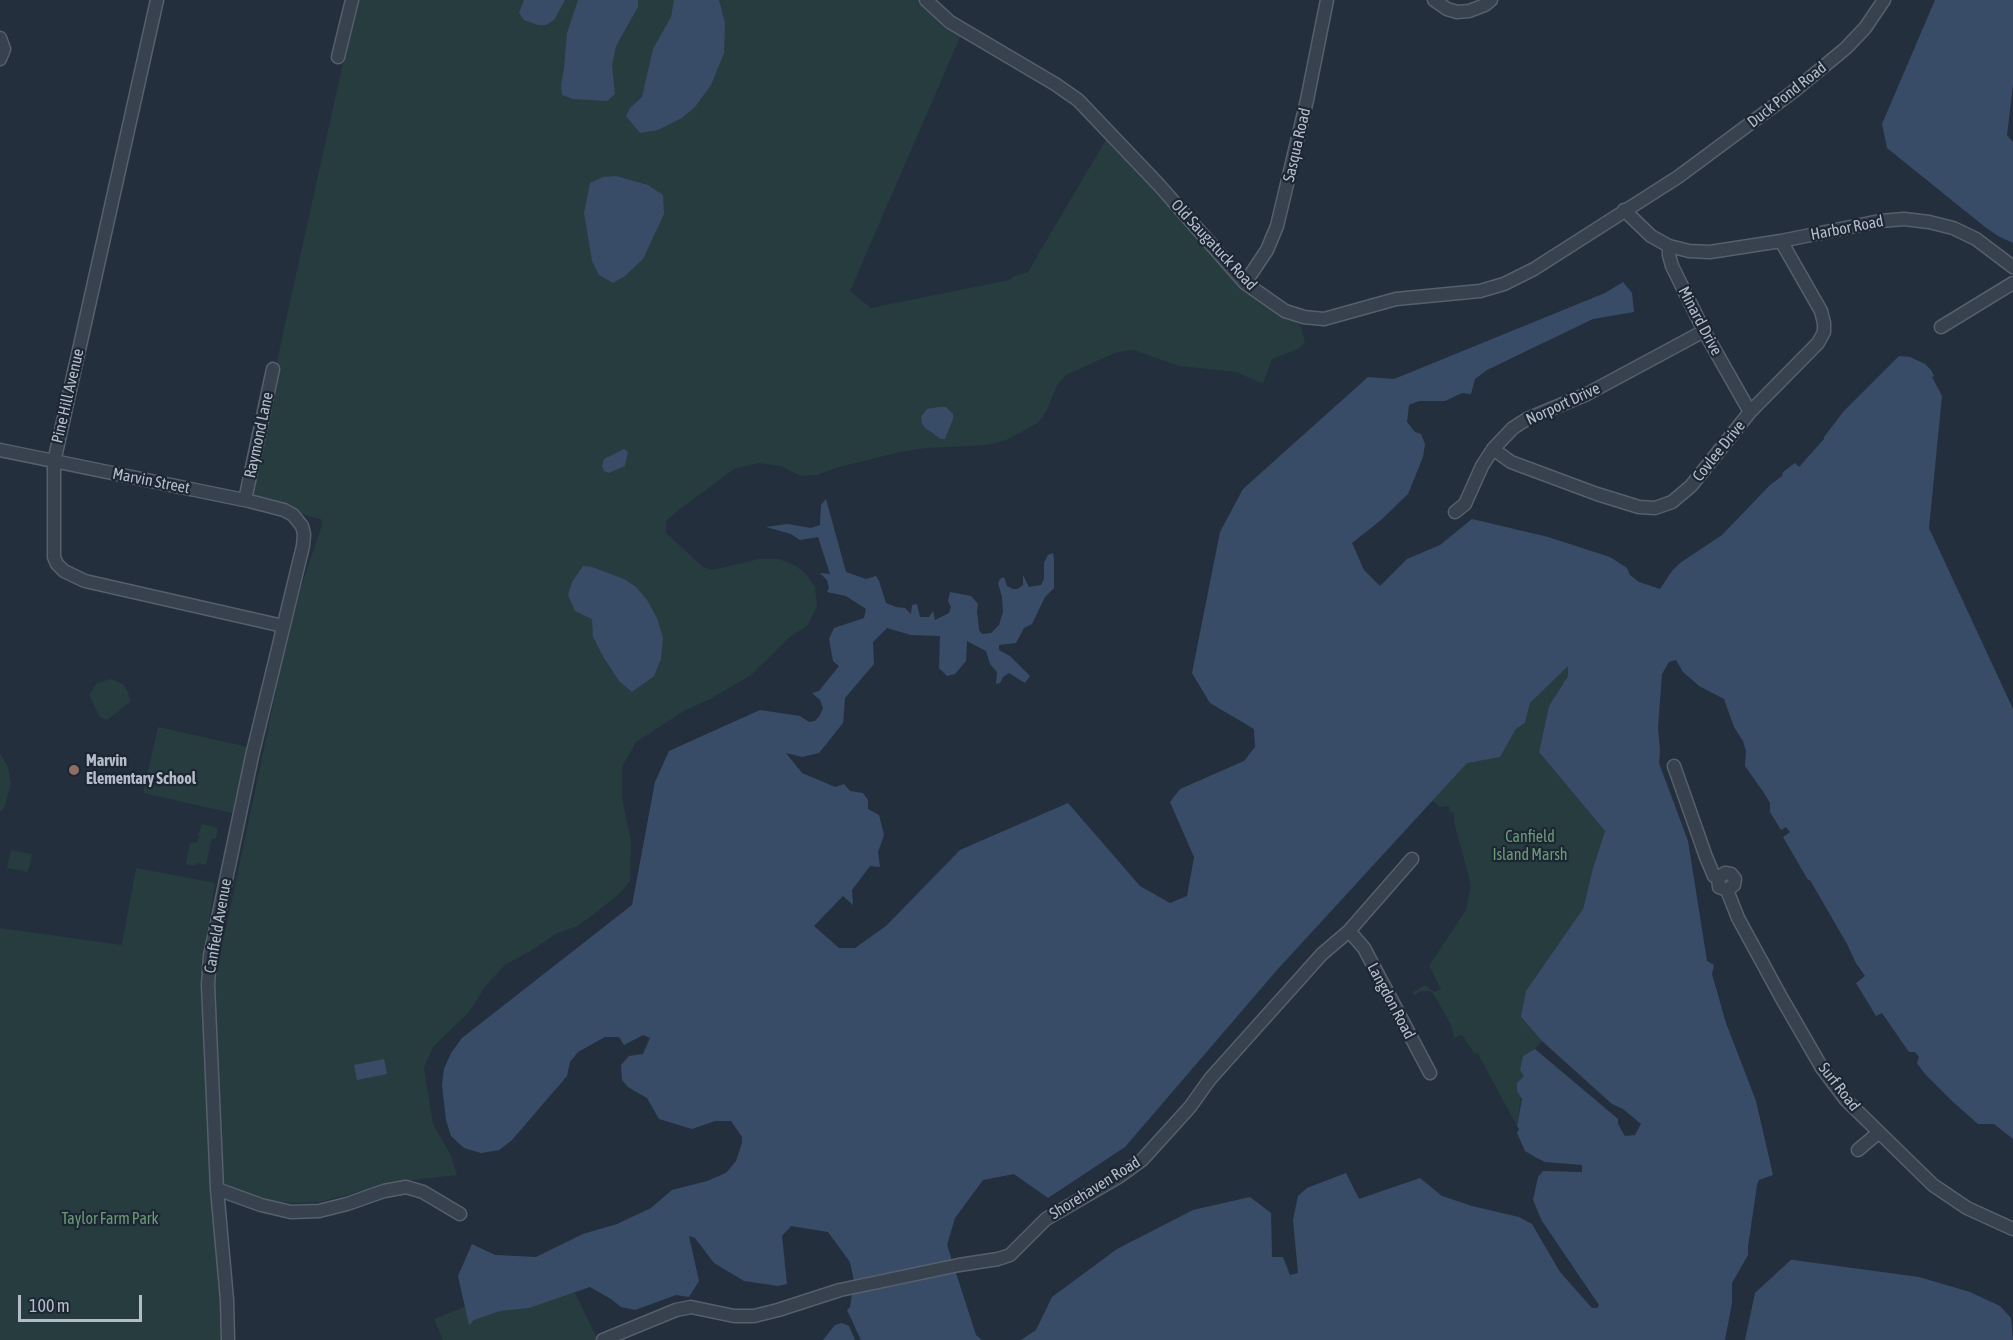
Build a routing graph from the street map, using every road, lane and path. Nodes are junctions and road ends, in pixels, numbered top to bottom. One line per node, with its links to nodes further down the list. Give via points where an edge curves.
1 (157, 0): 24 (street, Pine Hill Avenue)
2 (352, 0): 9 (street)
3 (926, 0): 16 (street, Old Saugatuck Road, via 950,22 1078,100)
4 (1327, 0): 16 (street, Sasqua Road, via 1277,226 1268,250)
5 (1434, 0): 6 (street, via 1457,12 1469,11)
6 (1491, 0)
7 (1884, 0): 11 (street, Duck Pond Road, via 1846,48)
8 (0, 38): 10 (street, via 4,49)
9 (338, 57)
10 (0, 58)
11 (1678, 177): 12 (street, Old Saugatuck Road)
12 (1624, 210): 14 (street, via 1651,236); 16 (street, Old Saugatuck Road, via 1526,273 1480,291 1396,299 1324,319 1285,311)
13 (1781, 242): 14 (street, Harbor Road, via 1710,252); 15 (street, Harbor Road, via 1904,219 1953,228 1976,239); 21 (street, Covlee Drive, via 1821,311 1824,332 1818,343)
14 (1669, 246): 19 (street, Minard Drive, via 1672,267)
15 (2013, 267)
16 (1245, 283)
17 (2013, 283): 18 (street)
18 (1941, 327)
19 (1704, 331): 21 (street, Minard Drive); 22 (street, Norport Drive, via 1587,394 1527,419)
20 (273, 369): 25 (street, Raymond Lane)
21 (1750, 412): 22 (street, Covlee Drive, via 1691,486 1672,502 1655,508 1597,494 1511,462)
22 (1493, 449): 26 (street, Norport Drive, via 1465,504)
23 (0, 450): 24 (street, Marvin Street)
24 (54, 462): 25 (street, Marvin Street); 28 (street, Pine Hill Avenue, via 54,558 64,571 85,581)
25 (245, 500): 27 (street, Marvin Street, via 284,510)
26 (1455, 512)
27 (299, 520): 28 (street, Canfield Avenue, via 303,546)
28 (283, 626): 35 (street, Canfield Avenue, via 210,956)
29 (1674, 766): 33 (street, Surf Road, via 1719,887 1727,890 1738,918 1822,1068 1846,1101)
30 (1412, 860): 31 (street, Shorehaven Road)
31 (1349, 931): 32 (street, Langdon Road, via 1364,948); 39 (street, Shorehaven Road, via 1322,954 1142,1160 1046,1219 1010,1255 840,1290 748,1316 691,1307 676,1310)
32 (1430, 1073)
33 (1878, 1133): 34 (street); 37 (street, Surf Road, via 1933,1185 1967,1208)
34 (1858, 1150)
35 (217, 1189): 36 (street, via 291,1212 320,1211 406,1187 423,1192); 38 (street, Canfield Avenue)
36 (460, 1214)
37 (2013, 1229)
38 (228, 1340)
39 (603, 1340)

